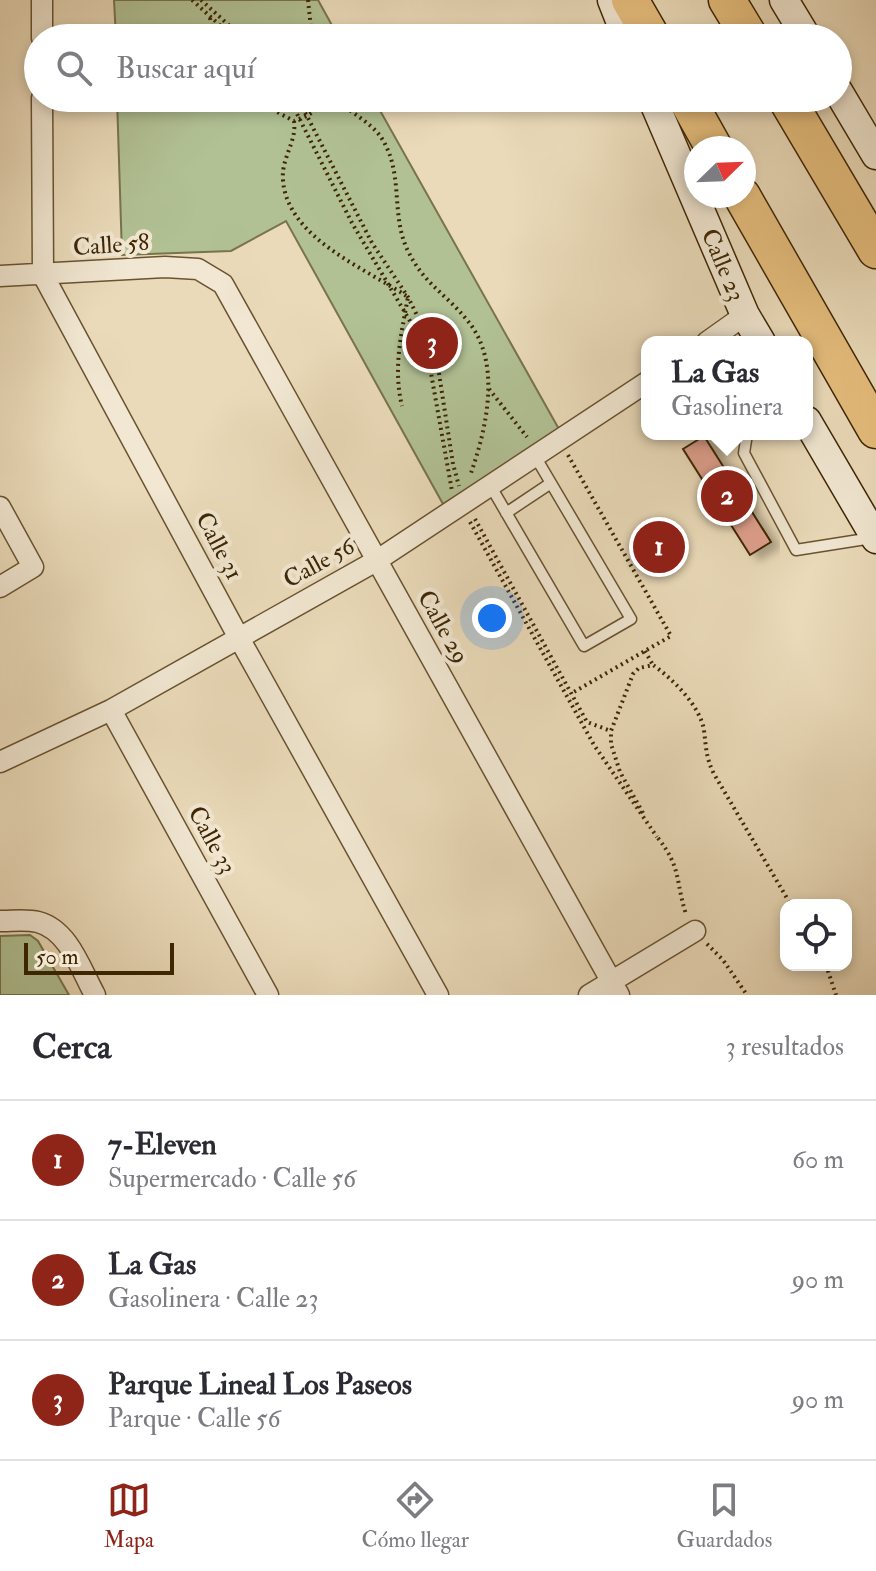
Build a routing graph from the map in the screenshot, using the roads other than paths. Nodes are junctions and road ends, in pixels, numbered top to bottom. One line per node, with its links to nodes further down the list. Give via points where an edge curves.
1 (42, 0): 6 (street)
2 (612, 0): 7 (main road)
3 (630, 0): 8 (highway)
4 (727, 0): 9 (highway)
5 (784, 0): 10 (main road)
6 (42, 24)
7 (621, 24)
8 (644, 24)
9 (742, 24)
10 (799, 24)
11 (42, 112): 20 (street, Calle 31)
12 (658, 112): 23 (main road, Calle 23)
13 (694, 112): 16 (highway)
14 (794, 112): 19 (highway)
15 (850, 112): 17 (main road)
16 (707, 136)
17 (876, 155)
18 (749, 208): 27 (highway)
19 (875, 248)
20 (43, 275): 21 (street, Calle 58); 22 (street, Calle 58, via 165,267 198,269); 38 (street, Calle 31)
21 (0, 276)
22 (223, 284): 36 (street, Calle 29)
23 (745, 315): 24 (street); 25 (main road, Calle 23)
24 (715, 336)
25 (757, 336)
26 (641, 386): 30 (street, Calle 56)
27 (876, 430)
28 (813, 431): 35 (main road)
29 (746, 440): 35 (lane, via 744,453 796,550)
30 (534, 450): 31 (lane); 32 (street, Calle 56)
31 (551, 483): 34 (lane); 34 (lane, via 631,619 584,646)
32 (490, 485): 34 (lane); 36 (street, Calle 56)
33 (0, 507): 37 (street, via 33,567)
34 (506, 513)
35 (876, 538)
36 (376, 561): 38 (street, Calle 56); 43 (street, Calle 29)
37 (0, 587)
38 (239, 638): 39 (street, Calle 56); 46 (street, Calle 31)
39 (111, 710): 40 (street, Calle 56); 45 (street, Calle 33)
40 (0, 762)
41 (0, 921): 44 (street, via 36,921 51,927 65,939)
42 (695, 931): 43 (street)
43 (616, 989): 47 (street)
44 (95, 995)
45 (268, 995)
46 (438, 995)
47 (589, 995)

